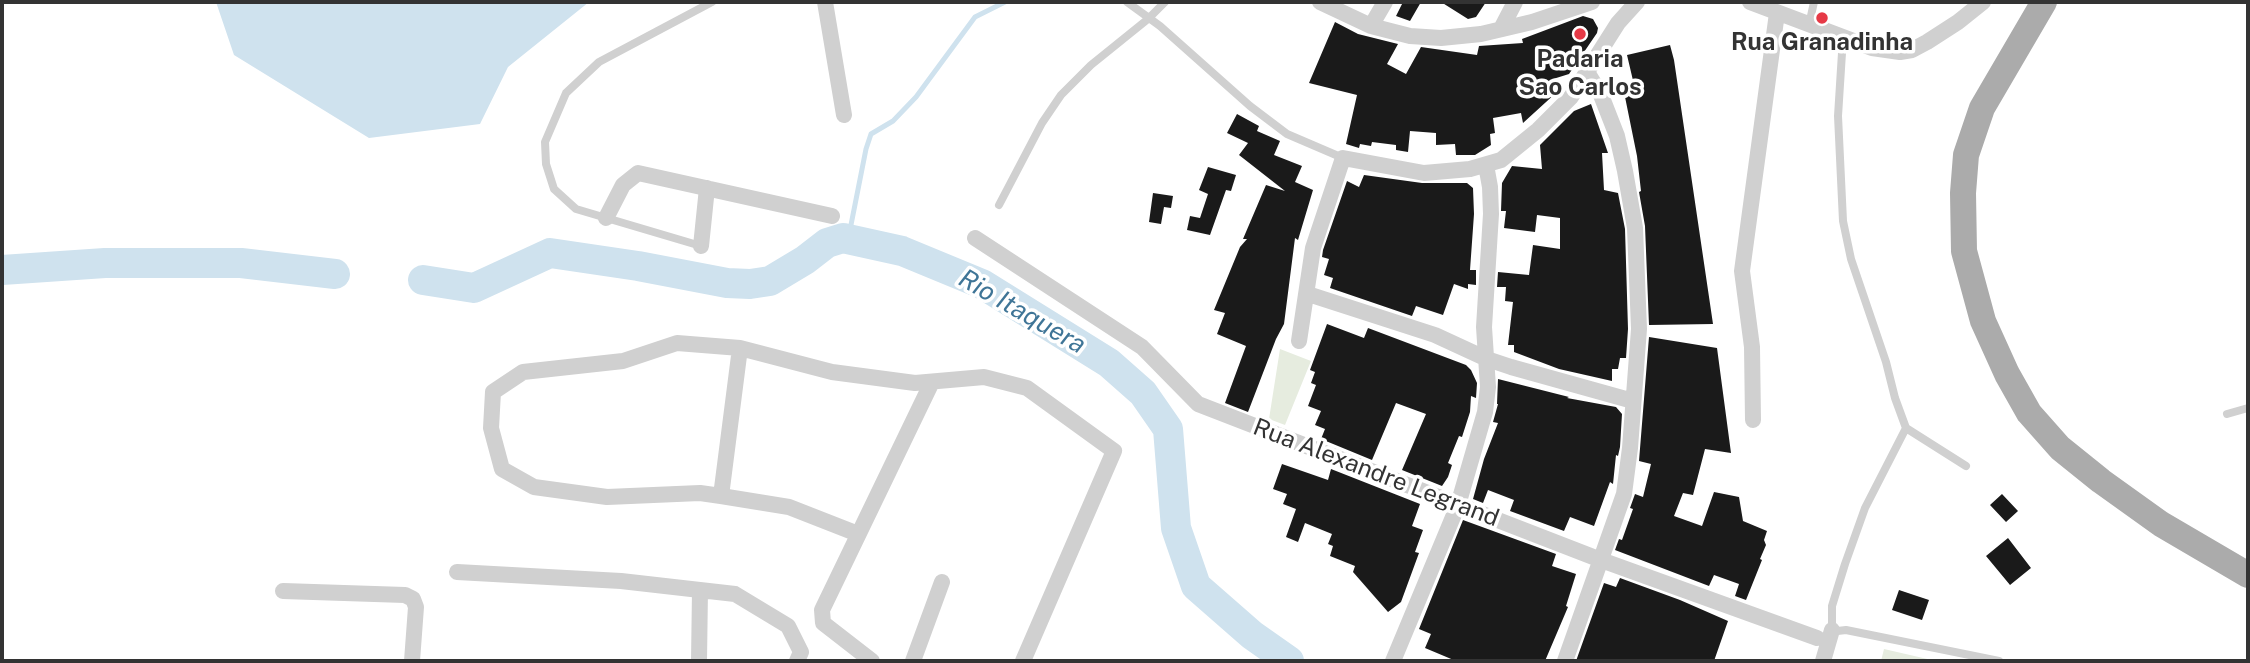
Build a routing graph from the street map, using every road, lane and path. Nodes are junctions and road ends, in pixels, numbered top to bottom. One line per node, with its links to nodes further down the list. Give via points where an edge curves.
1 (712, 2): 27 (lane, via 599,62 566,93 545,142 554,189 576,209)
2 (825, 2): 21 (street)
3 (1126, 2): 15 (lane)
4 (1165, 2): 15 (lane)
5 (1320, 2): 17 (street)
6 (1385, 2): 17 (street)
7 (1515, 2): 18 (street)
8 (1592, 2): 18 (street)
9 (1637, 2): 20 (street)
10 (1750, 2): 14 (street)
11 (1814, 2): 16 (lane)
12 (1983, 2): 19 (street, via 1912,50 1872,48)
13 (2044, 2): 46 (main road, via 1982,108 1966,155 1964,251 1983,321 2029,413 2060,449 2161,524)
14 (1777, 13): 16 (street); 38 (street, via 1742,271 1752,348)
15 (1148, 19): 22 (lane, via 1287,134); 25 (lane, via 1061,95)
16 (1809, 25): 19 (street)
17 (1371, 26): 18 (street, via 1441,38)
18 (1502, 29)
19 (1843, 37): 39 (lane, via 1838,116 1843,221)
20 (1587, 72): 23 (street, via 1571,97 1538,130 1501,160); 35 (street, via 1616,136 1635,228 1639,329)
21 (844, 115)
22 (1343, 158): 23 (street, via 1424,173); 30 (street, via 1313,248)
23 (1486, 165): 33 (street, via 1491,214 1484,327)
24 (707, 188): 26 (street); 27 (street, via 638,173 624,185); 29 (street)
25 (999, 205)
26 (832, 216)
27 (606, 218): 29 (lane)
28 (975, 238): 42 (street, Rua Alexandre Legrand, via 1142,347 1198,404)
29 (701, 246)
30 (1308, 294): 31 (street); 33 (street, via 1435,335)
31 (1299, 341)
32 (740, 348): 34 (street, via 832,372); 41 (street); 41 (street, via 677,343 623,361 523,372 493,392 491,428 502,469 534,487 607,497)
33 (1487, 359): 35 (street); 42 (street, via 1485,412)
34 (932, 382): 43 (street); 56 (street, via 984,377 1027,388 1114,451)
35 (1633, 401): 44 (street, via 1624,495)
36 (2248, 408): 37 (lane)
37 (2227, 414)
38 (1753, 420)
39 (1906, 428): 40 (lane); 50 (lane, via 1865,508)
40 (1966, 466)
41 (721, 496): 43 (street, via 789,507)
42 (1458, 505): 44 (street, Rua Alexandre Legrand); 57 (street)
43 (859, 534): 54 (street, via 822,610 823,623)
44 (1601, 560): 50 (street, Rua Alexandre Legrand); 58 (street)
45 (457, 572): 49 (street)
46 (2248, 575)
47 (942, 582): 55 (street)
48 (282, 590): 51 (street, via 413,599)
49 (700, 590): 52 (street); 53 (street, via 735,594 789,626 802,652)
50 (1825, 634): 59 (street); 60 (lane, via 1846,630)
51 (412, 661)
52 (699, 661)
53 (797, 661)
54 (872, 661)
55 (913, 661)
56 (1023, 661)
57 (1393, 661)
58 (1565, 661)
59 (1823, 661)
60 (1999, 661)

